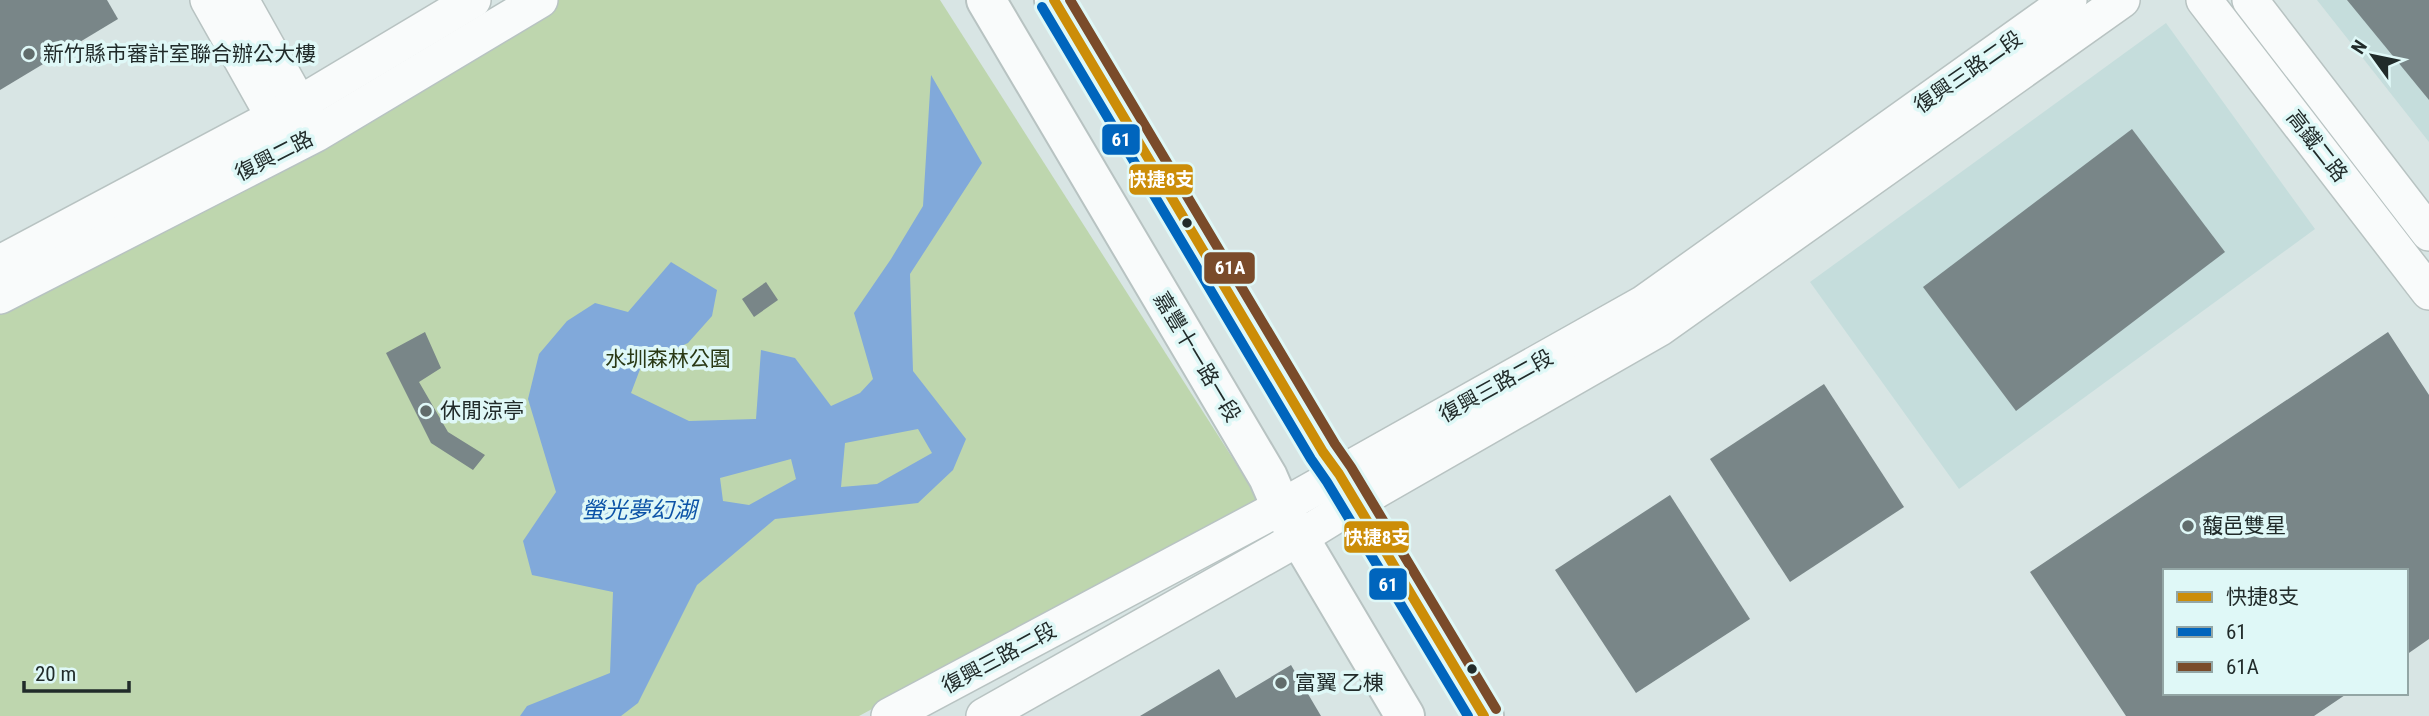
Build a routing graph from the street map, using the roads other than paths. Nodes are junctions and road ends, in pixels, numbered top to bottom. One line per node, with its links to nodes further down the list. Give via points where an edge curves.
1 (208, 0): 11 (street)
2 (241, 0): 11 (street)
3 (473, 0): 11 (street, 復興二路)
4 (540, 0): 12 (street, 復興二路)
5 (986, 0): 18 (street, 嘉豐十一路一段, via 1268,477)
6 (1054, 0): 17 (street)
7 (2069, 0): 17 (street, 復興三路二段, via 1644,303)
8 (2122, 0): 17 (street, 復興三路二段, via 1660,328)
9 (2204, 0): 15 (street, 高鐵二路)
10 (2250, 0): 13 (street, 高鐵二路)
11 (287, 111): 12 (street); 14 (street, 復興二路)
12 (304, 141): 16 (street, 復興二路)
13 (2429, 233)
14 (0, 263)
15 (2429, 292)
16 (0, 296)
17 (1348, 489): 18 (street, 復興三路二段); 22 (street)
18 (1290, 523): 19 (street, 復興三路二段); 20 (street, 復興三路二段); 21 (street, 嘉豐十一路一段)
19 (889, 716)
20 (984, 716)
21 (1405, 716)
22 (1484, 716)

